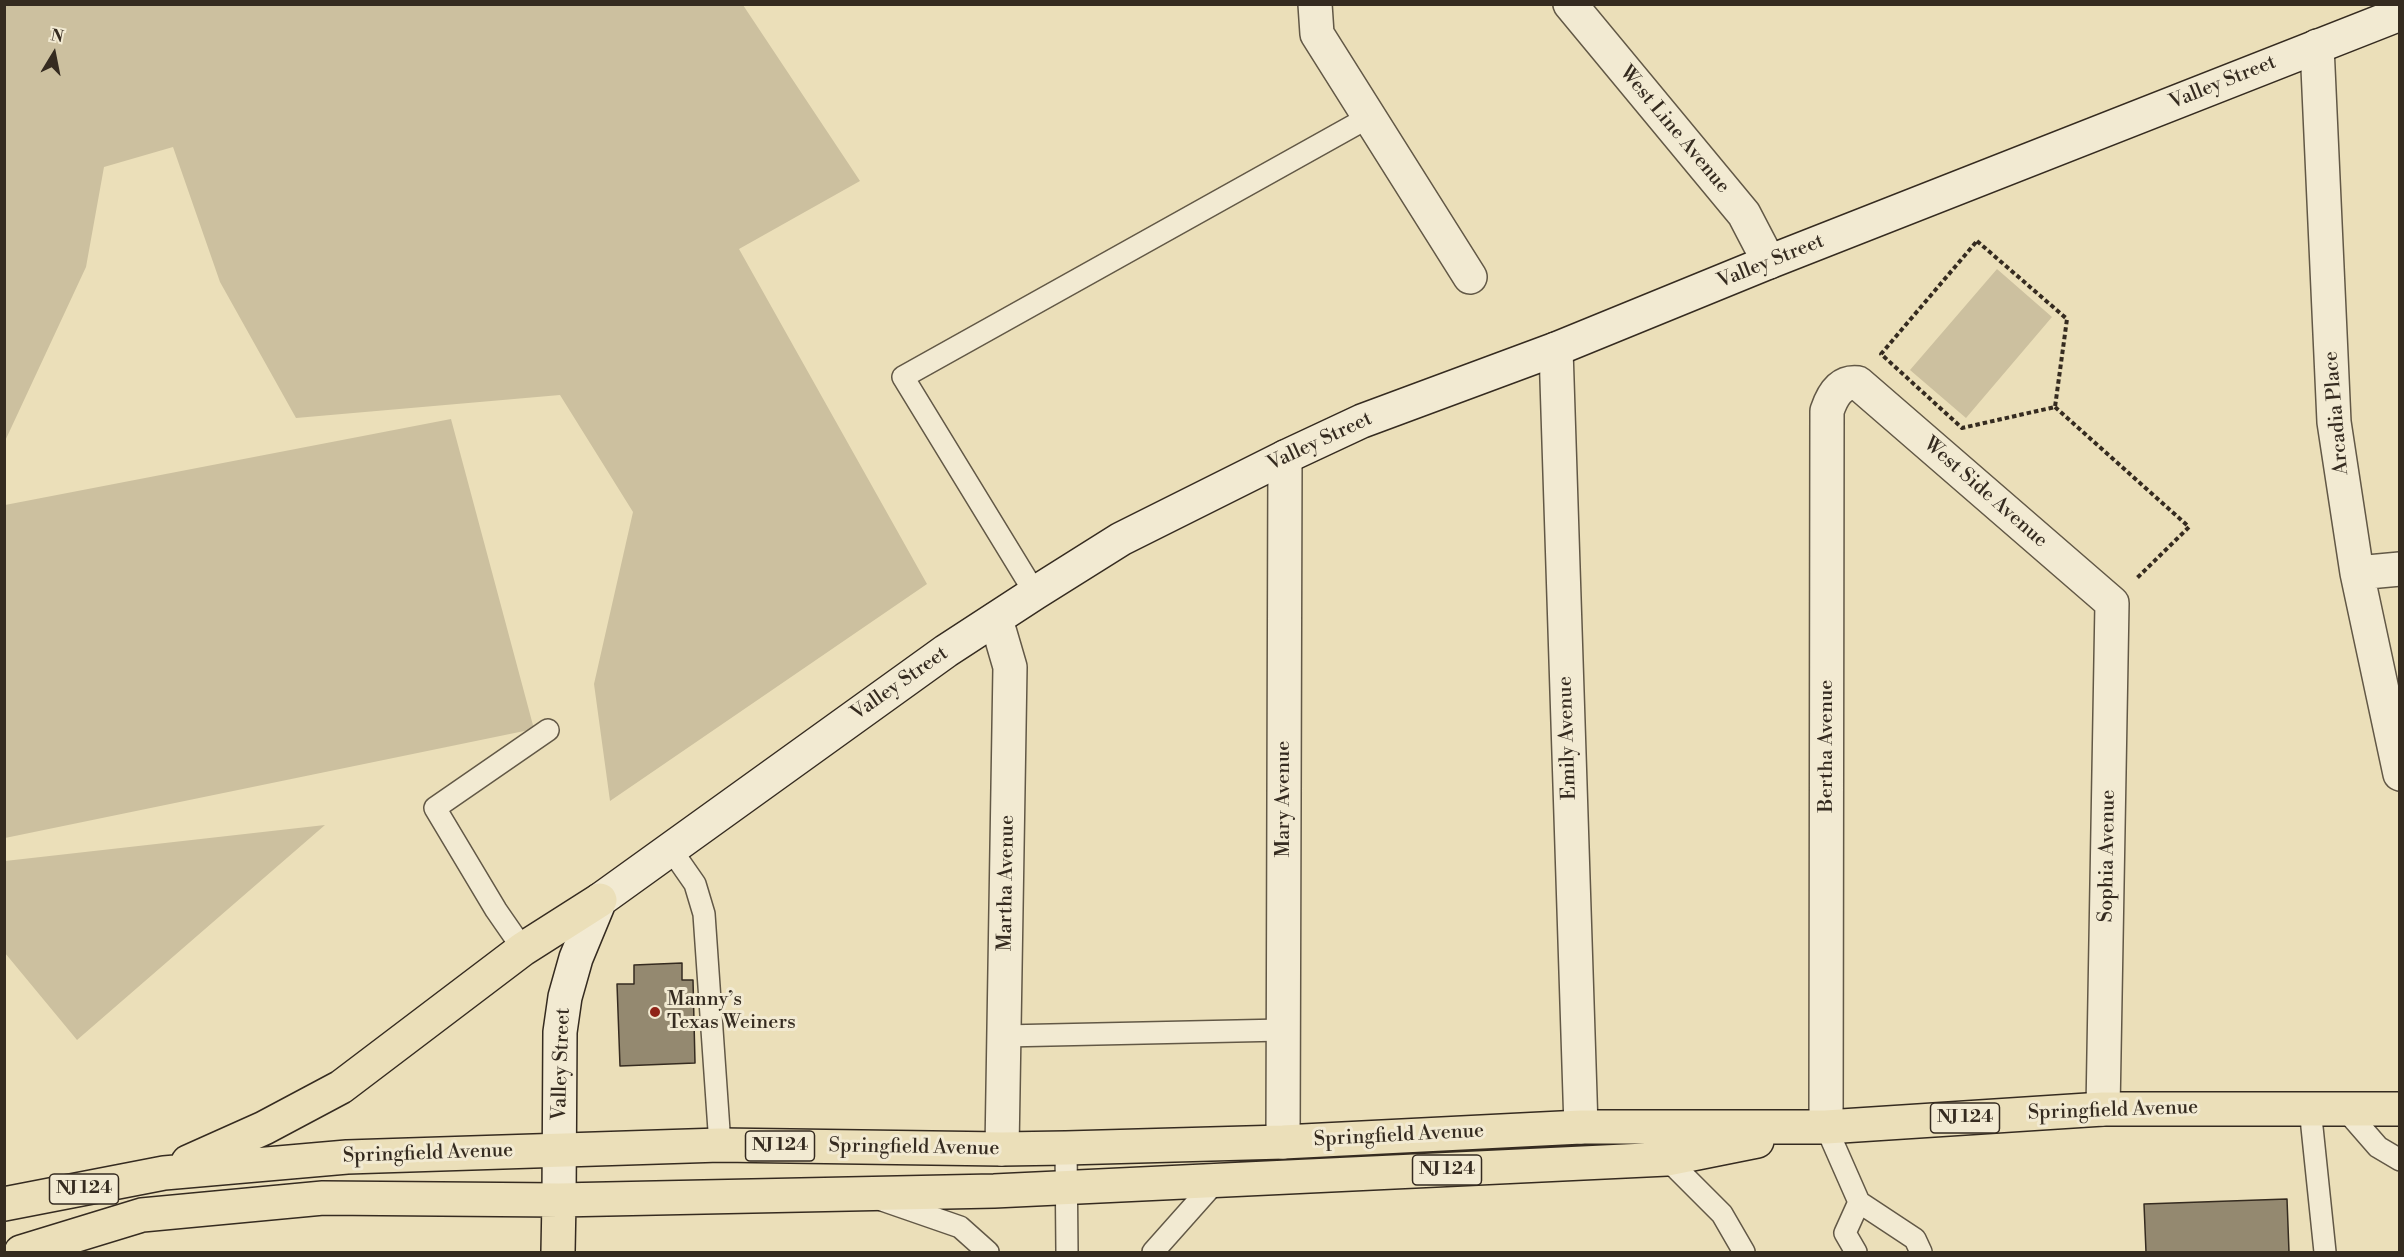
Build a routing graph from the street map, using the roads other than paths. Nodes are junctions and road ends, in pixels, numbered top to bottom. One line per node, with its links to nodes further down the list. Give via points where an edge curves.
1 (1315, 4): 5 (street, via 1317,34)
2 (1570, 4): 6 (street, West Line Avenue, via 1744,214)
3 (2400, 14): 4 (street, Valley Street)
4 (2317, 46): 6 (street, Valley Street); 12 (street, Arcadia Place, via 2334,422)
5 (1369, 117): 7 (street); 13 (lane, via 903,377)
6 (1769, 262): 8 (street, Valley Street)
7 (1470, 277)
8 (1556, 349): 10 (street, Valley Street, via 1362,421); 27 (street, Emily Avenue)
9 (1858, 382): 14 (street, West Side Avenue); 28 (street, Bertha Avenue, via 1839,389 1827,411)
10 (1285, 457): 13 (street, Valley Street, via 1121,539); 21 (street, Mary Avenue)
11 (2400, 569): 12 (street)
12 (2357, 573): 17 (street, Arcadia Place)
13 (1035, 593): 15 (street, Valley Street)
14 (2112, 603): 25 (street, Sophia Avenue)
15 (996, 619): 18 (street, Valley Street); 22 (street, Martha Avenue, via 1010,667)
16 (548, 730): 20 (lane, via 435,808)
17 (2400, 774)
18 (670, 848): 19 (street, Valley Street); 30 (lane, via 695,884 704,914)
19 (600, 900): 20 (main road); 32 (street, Valley Street, via 565,997 560,1032)
20 (523, 949): 36 (main road, via 341,1087 264,1128)
21 (1283, 1030): 22 (lane); 29 (street, Mary Avenue)
22 (1004, 1036): 33 (street, Martha Avenue)
23 (2310, 1108): 24 (main road, Springfield Avenue / NJ 124); 25 (main road, Springfield Avenue / NJ 124); 51 (lane)
24 (2343, 1108): 26 (main road, Springfield Avenue / NJ 124); 35 (lane, via 2378,1147)
25 (2103, 1109): 28 (main road, Springfield Avenue / NJ 124)
26 (2400, 1109)
27 (1581, 1127): 28 (main road, Springfield Avenue / NJ 124); 29 (main road, Springfield Avenue / NJ 124)
28 (1826, 1127): 34 (main road, Springfield Avenue / NJ 124); 41 (lane)
29 (1282, 1142): 31 (main road, Springfield Avenue / NJ 124)
30 (720, 1145): 32 (main road, Springfield Avenue / NJ 124); 33 (main road, Springfield Avenue / NJ 124)
31 (1066, 1148): 33 (main road, Springfield Avenue / NJ 124); 38 (lane)
32 (559, 1149): 36 (main road, Springfield Avenue / NJ 124, via 347,1157); 40 (street, Valley Street)
33 (1002, 1149)
34 (1667, 1160): 37 (main road, Springfield Avenue / NJ 124); 48 (lane, via 1722,1214)
35 (2400, 1160)
36 (165, 1173): 42 (main road, Springfield Avenue / NJ 124)
37 (1217, 1180): 38 (main road, Springfield Avenue / NJ 124); 47 (lane)
38 (1065, 1187): 39 (main road, Springfield Avenue / NJ 124); 46 (lane)
39 (864, 1193): 40 (main road, Springfield Avenue / NJ 124); 45 (lane, via 960,1227)
40 (559, 1200): 43 (main road, Springfield Avenue / NJ 124, via 323,1198 142,1215); 44 (main road)
41 (1859, 1202): 49 (lane, via 1845,1233); 50 (lane, via 1915,1239)
42 (4, 1204)
43 (26, 1252)
44 (558, 1252)
45 (988, 1252)
46 (1067, 1252)
47 (1153, 1252)
48 (1744, 1252)
49 (1856, 1252)
50 (1921, 1252)
51 (2325, 1252)

